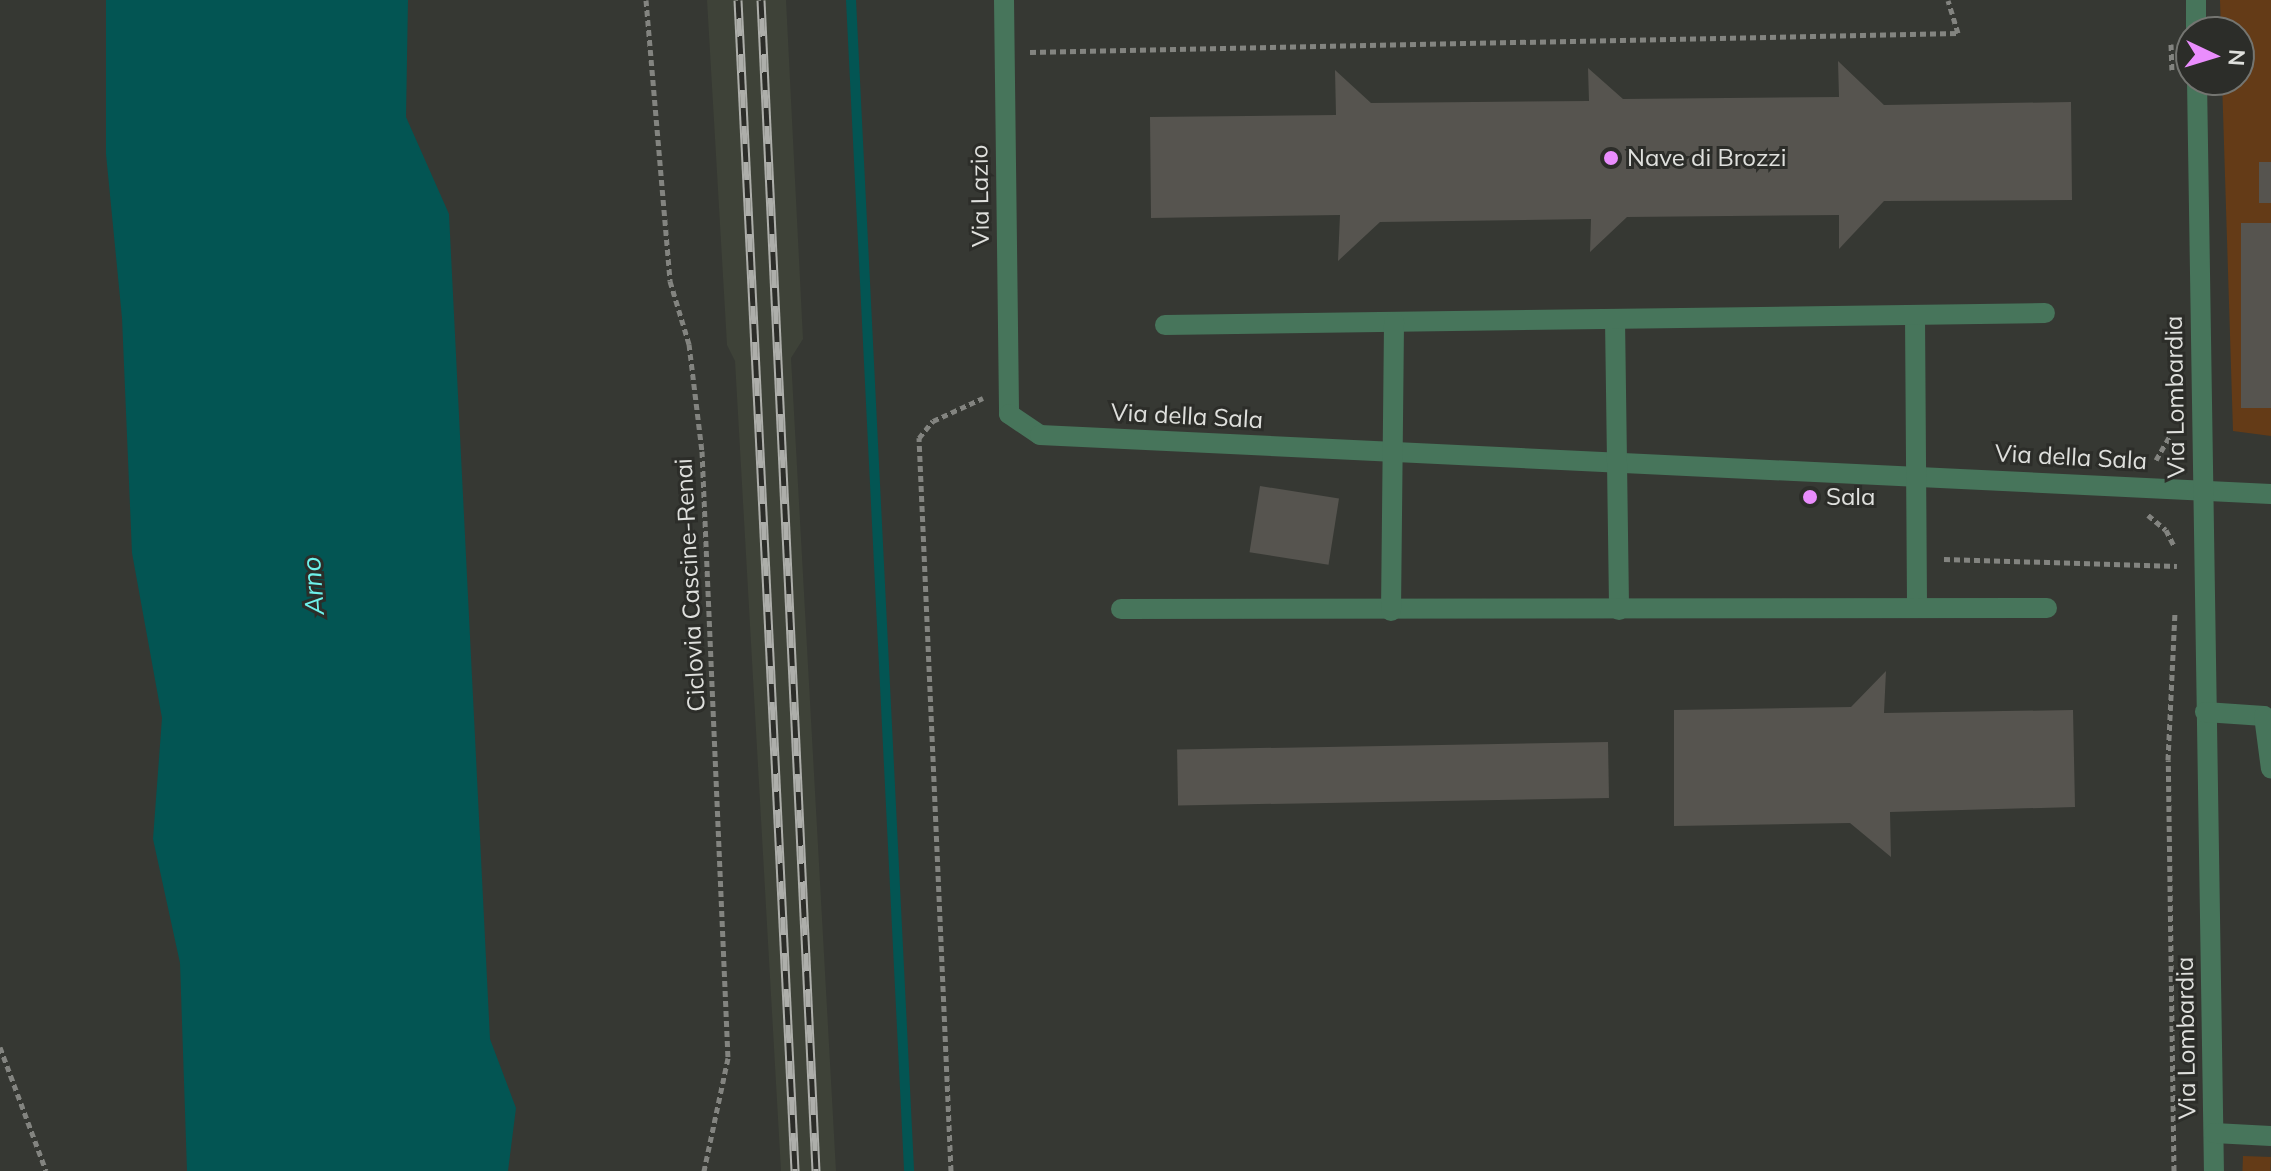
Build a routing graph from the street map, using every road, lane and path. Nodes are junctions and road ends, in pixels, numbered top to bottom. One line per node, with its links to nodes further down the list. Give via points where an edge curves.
1 (646, 0): 34 (path, Ciclovia Cascine-Renai, via 670,281 689,344 703,467 728,1058)
2 (1004, 0): 11 (street, Via Lazio)
3 (1948, 0): 4 (path, via 1958,33)
4 (1029, 53)
5 (2197, 96): 16 (street, Via Lombardia)
6 (2045, 313): 7 (street)
7 (1915, 316): 8 (street); 15 (street)
8 (1615, 319): 9 (street); 13 (street)
9 (1394, 322): 10 (street); 12 (street)
10 (1165, 325)
11 (1008, 392): 12 (street, Via della Sala, via 1009,414 1040,435)
12 (1392, 452): 13 (street, Via della Sala); 27 (street)
13 (1617, 463): 15 (street, Via della Sala); 26 (street)
14 (918, 468): 35 (path)
15 (1916, 476): 16 (street, Via della Sala); 19 (street)
16 (2203, 489): 17 (street, Via della Sala); 28 (street, Via Lombardia)
17 (2271, 494)
18 (2144, 512): 20 (path, via 2166,530)
19 (1917, 558): 20 (path); 23 (street)
20 (2177, 566): 21 (path)
21 (2176, 581)
22 (2176, 596): 36 (path, via 2168,760)
23 (1917, 608): 24 (street); 26 (street)
24 (2047, 608)
25 (1121, 609): 27 (street)
26 (1619, 610): 27 (street)
27 (1391, 611)
28 (2205, 712): 29 (street, via 2264,716); 31 (street, Via Lombardia)
29 (2271, 769)
30 (0, 1047): 33 (path)
31 (2214, 1133): 32 (street); 37 (street, Via Lombardia)
32 (2271, 1136)
33 (46, 1171)
34 (704, 1171)
35 (951, 1171)
36 (2174, 1171)
37 (2214, 1171)

